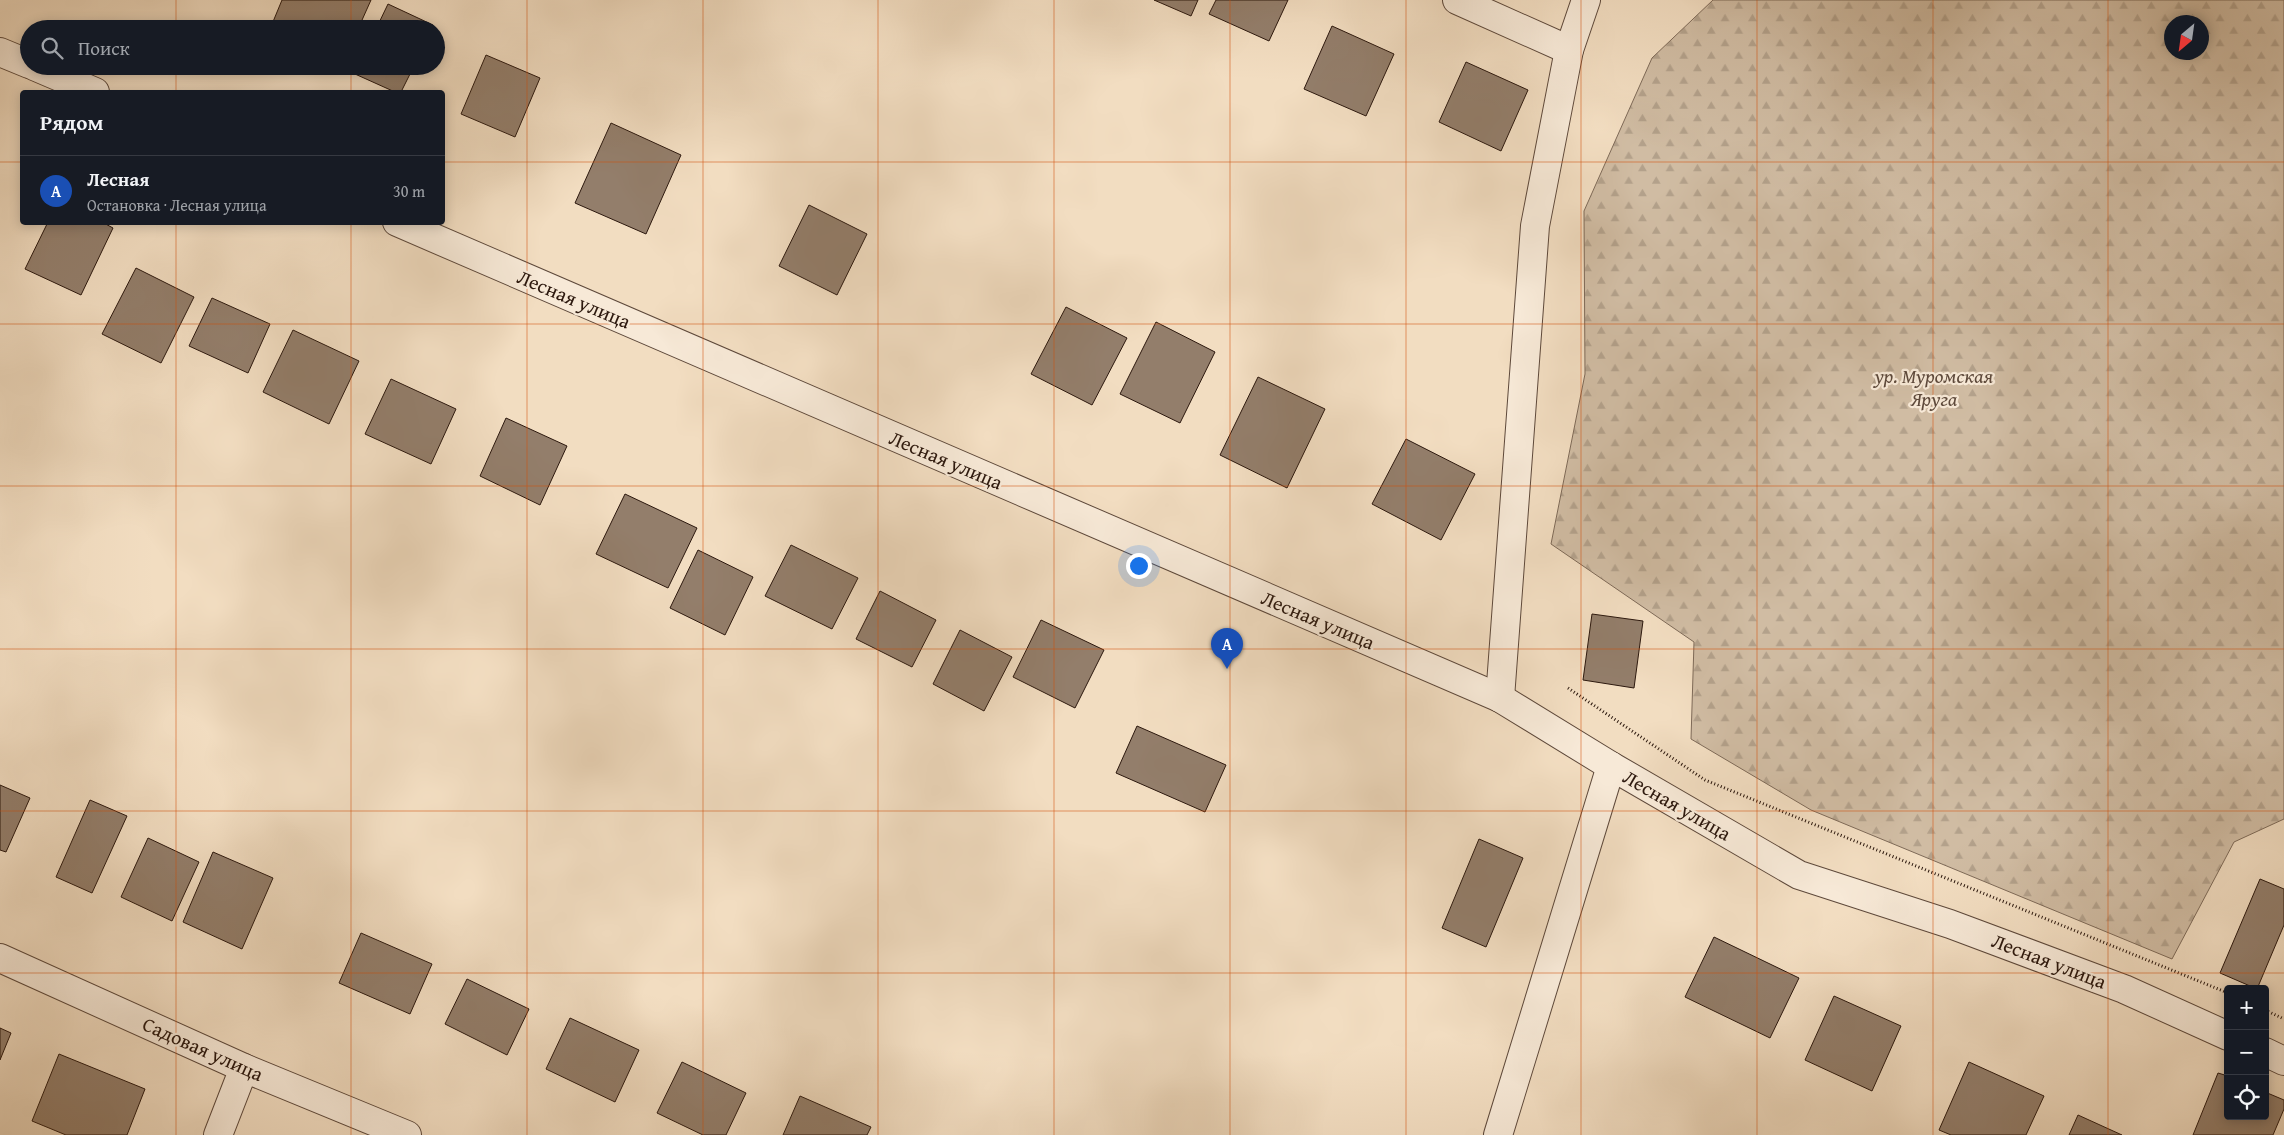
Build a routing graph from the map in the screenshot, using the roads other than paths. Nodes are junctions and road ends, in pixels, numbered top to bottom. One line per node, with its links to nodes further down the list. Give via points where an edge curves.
1 (1457, 0): 3 (street)
2 (1586, 0): 3 (street)
3 (1569, 50): 9 (street, via 1535,226)
4 (0, 52): 5 (street)
5 (20, 60)
6 (55, 75): 7 (street)
7 (90, 90)
8 (403, 225): 9 (street, Лесная улица)
9 (1500, 698): 10 (street, Лесная улица)
10 (1610, 766): 12 (street, Лесная улица, via 1799,875 1959,927 2124,989); 18 (street)
11 (0, 958): 15 (street, Садовая улица)
12 (2224, 1034)
13 (2269, 1054): 14 (street)
14 (2284, 1061)
15 (244, 1068): 16 (street); 17 (street, Садовая улица)
16 (218, 1135)
17 (407, 1135)
18 (1498, 1135)

